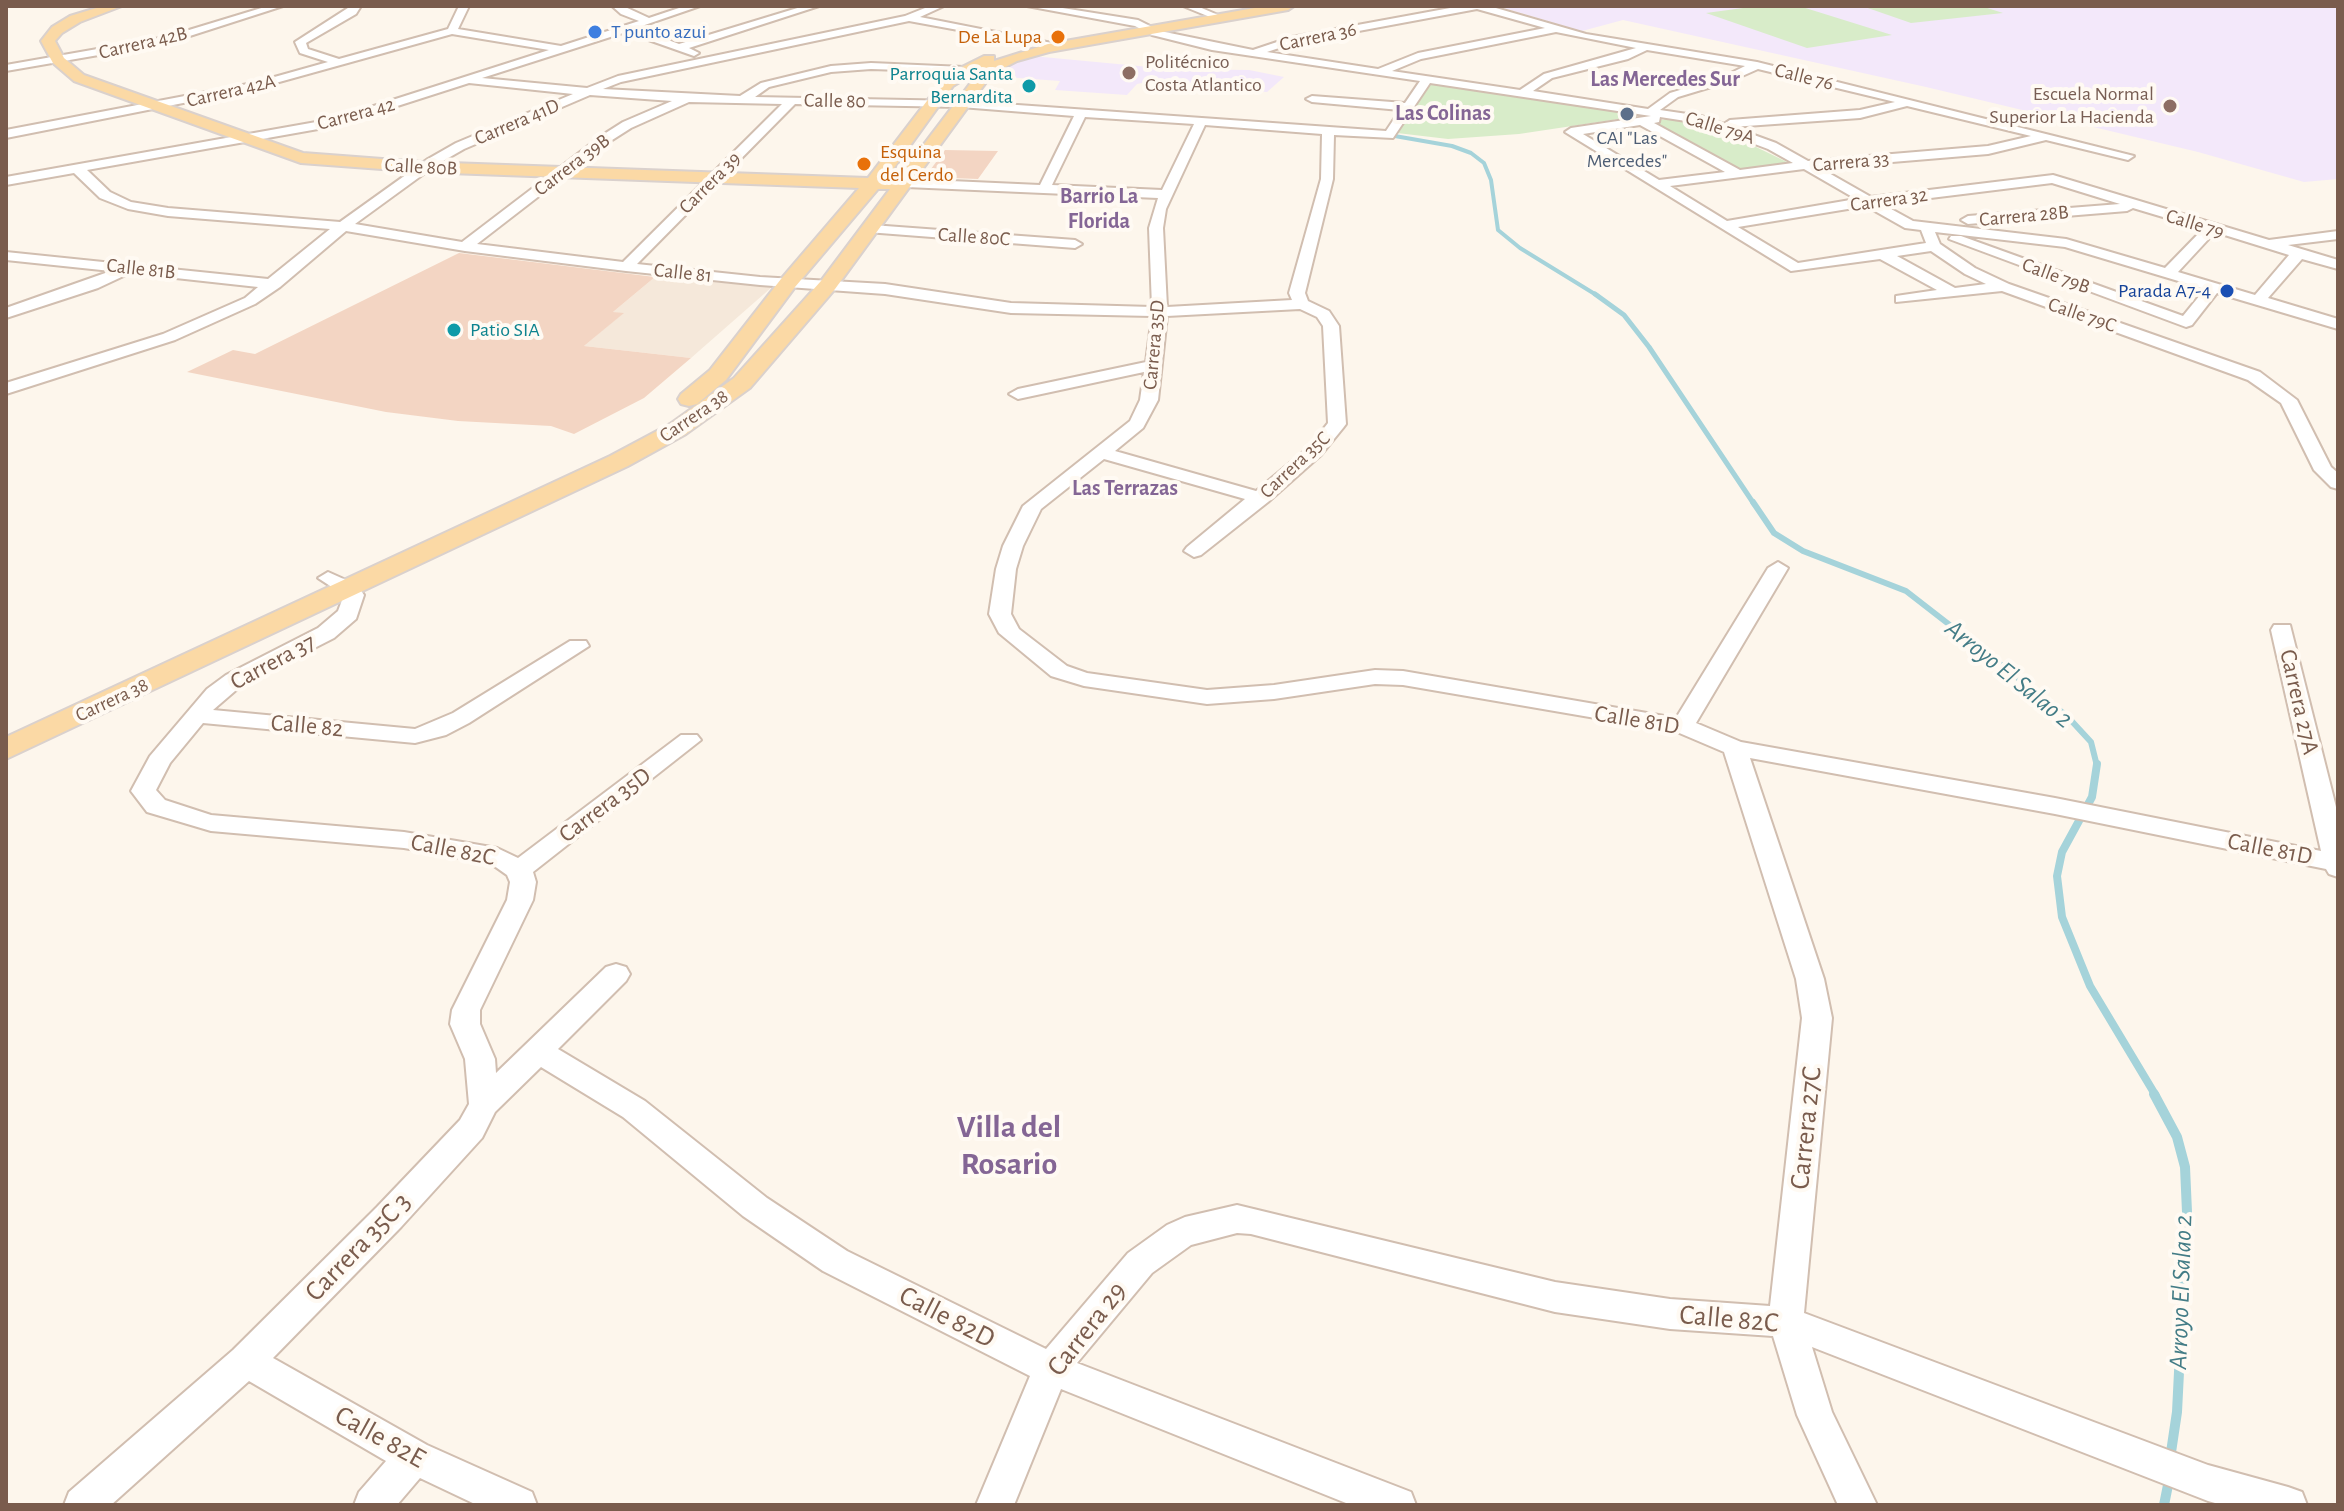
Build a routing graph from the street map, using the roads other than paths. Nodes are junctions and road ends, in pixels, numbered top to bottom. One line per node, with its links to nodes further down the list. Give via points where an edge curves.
1 (116, 6): 31 (main road, via 57,30 48,41)
2 (131, 6): 29 (main road, via 79,27 66,39)
3 (278, 6): 29 (street, Carrera 42B, via 168,40)
4 (356, 6): 32 (street, via 300,42 304,51)
5 (464, 6): 21 (street)
6 (617, 6): 17 (street)
7 (695, 6): 17 (street, Carrera 42)
8 (814, 6): 24 (street)
9 (939, 6): 16 (street, Carrera 41D)
10 (1032, 6): 19 (street, Calle 79A)
11 (1188, 6): 15 (street)
12 (1267, 6): 15 (main road, Carrera 38)
13 (1288, 6): 19 (main road, Carrera 38)
14 (1478, 6): 20 (street, Calle 76); 28 (street, Carrera 36, via 1292,40)
15 (1213, 15): 19 (main road, Carrera 38)
16 (908, 18): 22 (street, Carrera 41D); 23 (street)
17 (649, 21): 18 (street, Carrera 42)
18 (625, 28): 24 (street); 27 (street, Carrera 42)
19 (1149, 28): 23 (main road, Carrera 38); 28 (street, Calle 79A)
20 (1554, 30): 26 (street, Calle 76); 37 (street, via 1418,56)
21 (452, 31): 27 (street); 32 (street, Carrera 42A)
22 (818, 37): 25 (street); 30 (street, Carrera 41D)
23 (1056, 44): 35 (main road, Carrera 38, via 996,56); 36 (main road, Carrera 38)
24 (680, 47): 30 (street)
25 (845, 47)
26 (1645, 47): 33 (street, Calle 76); 42 (street, via 1548,76)
27 (564, 49): 39 (street, Carrera 42)
28 (1254, 54): 37 (street, Calle 79A)
29 (77, 57): 31 (street, Carrera 42B); 46 (main road, Calle 80B, via 98,75)
30 (707, 58): 41 (street, Carrera 41D)
31 (58, 60): 34 (street, Carrera 42B); 50 (main road, Calle 80B, via 79,78)
32 (341, 63): 46 (street, Carrera 42A)
33 (1757, 65): 48 (street, Calle 76); 52 (street, via 1674,95)
34 (6, 68)
35 (967, 69): 36 (street); 44 (street, via 869,61 765,85); 47 (main road, Carrera 38)
36 (987, 71): 49 (main road, Carrera 38)
37 (1379, 72): 38 (street, Calle 79A)
38 (1427, 79): 42 (street, Calle 79A); 51 (street)
39 (472, 80): 41 (street, Calle 80); 61 (street, Carrera 42, via 366,114)
40 (1325, 85): 54 (street)
41 (587, 92): 43 (street, Calle 80); 65 (street, Carrera 41D)
42 (1523, 93): 52 (street, Calle 79A)
43 (689, 99): 44 (street, Calle 80); 68 (street, Carrera 39B, via 627,125)
44 (742, 100): 45 (street, Calle 80)
45 (793, 100): 47 (street, Calle 80); 70 (street, Carrera 39)
46 (179, 103): 50 (street, Carrera 42A); 61 (main road, Calle 80B)
47 (932, 103): 49 (street, Calle 80); 73 (main road, Carrera 38)
48 (1908, 103): 58 (street, via 1860,114); 62 (street, Calle 76)
49 (961, 104): 53 (street, Calle 80); 74 (main road, Carrera 38)
50 (156, 107): 60 (street, Carrera 42A); 63 (main road, Calle 80B)
51 (1408, 107): 54 (street); 59 (street, Calle 80, via 1389,135)
52 (1652, 111): 55 (street, Calle 79A)
53 (1081, 113): 57 (street, Calle 80); 76 (street)
54 (1300, 114): 57 (street, Calle 80); 59 (street, Calle 80)
55 (1681, 115): 56 (street); 58 (street, Calle 79A)
56 (1642, 121): 69 (street); 75 (street, via 1571,132)
57 (1201, 122): 77 (street, Carrera 35D)
58 (1719, 125): 66 (street, Calle 79A)
59 (1328, 131): 107 (street, via 1327,179 1297,293)
60 (6, 134)
61 (270, 135): 63 (street, Carrera 42); 65 (main road, Calle 80B, via 329,156)
62 (2045, 136): 64 (street, Calle 76); 66 (street, Carrera 33, via 1988,150)
63 (248, 139): 65 (main road, Calle 80B, via 312,160); 67 (street, Carrera 42)
64 (2128, 156)
65 (427, 164): 68 (main road, Calle 80B); 82 (street, Carrera 41D)
66 (1809, 165): 69 (street, Carrera 33); 78 (street, Calle 79A)
67 (79, 170): 72 (street, Carrera 42); 82 (street, Calle 81, via 105,195 128,205)
68 (564, 170): 70 (main road, Calle 80B); 90 (street, Carrera 39B)
69 (1737, 173): 75 (street, Carrera 33)
70 (718, 175): 73 (main road, Calle 80B); 95 (street, Carrera 39)
71 (2053, 179): 78 (street, Carrera 32); 79 (street, Calle 79)
72 (6, 181)
73 (876, 181): 74 (main road, Calle 80B); 99 (main road, Carrera 38)
74 (906, 183): 76 (street, Calle 80B); 83 (main road, Carrera 38)
75 (1656, 184): 80 (street)
76 (1044, 189): 77 (street, Calle 80B)
77 (1166, 194): 108 (street, Carrera 35D, via 1156,228)
78 (1870, 201): 80 (street, Carrera 32); 81 (street, Calle 79A)
79 (2137, 206): 81 (street, Carrera 28B); 85 (street, Calle 79)
80 (1726, 225): 92 (street, via 1796,268)
81 (1910, 225): 84 (street, Calle 79A)
82 (343, 226): 90 (street, Calle 81); 100 (street, Carrera 41D)
83 (872, 229): 87 (street, Calle 80C); 101 (main road, Carrera 38)
84 (1927, 229): 89 (street); 97 (street, Calle 79B); 97 (street, Calle 79A, via 2048,239)
85 (2210, 229): 88 (street, Calle 79); 98 (street)
86 (2338, 235): 88 (street)
87 (1075, 244)
88 (2262, 244): 91 (street, Calle 79)
89 (1934, 246): 92 (street); 103 (street, Calle 79C)
90 (465, 247): 95 (street, Calle 81)
91 (2298, 254): 94 (street, Calle 79); 106 (street)
92 (1884, 255): 104 (street)
93 (6, 256): 96 (street, Calle 81B)
94 (2338, 265)
95 (626, 267): 99 (street, Calle 81)
96 (131, 268): 100 (street, Calle 81B); 109 (street)
97 (2090, 269): 98 (street, Calle 79A); 102 (street, Calle 79B, via 2186,322)
98 (2169, 272): 102 (street, Calle 79A)
99 (788, 283): 101 (street, Calle 81); 119 (main road, Carrera 38, via 718,375 688,401 651,425)
100 (275, 284): 112 (street, Carrera 41D, via 240,306 169,337)
101 (828, 285): 108 (street, Calle 81, via 1011,308); 119 (main road, Carrera 38, via 742,383 678,429 619,461)
102 (2215, 286): 106 (street, Calle 79A)
103 (2004, 287): 104 (street); 115 (street, Calle 79C, via 2254,376 2288,400 2323,470)
104 (1951, 292): 105 (street)
105 (1901, 299)
106 (2259, 300): 110 (street, Calle 79A)
107 (1302, 304): 108 (street, Calle 81); 116 (street, Carrera 35C, via 1323,314 1331,326 1337,424)
108 (1160, 312): 111 (street, Carrera 35D)
109 (6, 313)
110 (2338, 324)
111 (1154, 365): 113 (street); 114 (street, Carrera 35D, via 1149,400 1137,424)
112 (6, 389)
113 (1018, 394)
114 (1103, 453): 116 (street); 120 (street, Carrera 35D, via 1033,506 1013,546)
115 (2338, 483)
116 (1261, 498): 117 (street, Carrera 35C)
117 (1194, 551)
118 (1778, 568): 124 (street)
119 (339, 584): 123 (street, Carrera 37, via 354,595 338,625 234,680); 125 (main road, Carrera 38); 128 (main road, Carrera 38)
120 (1000, 614): 124 (street, Calle 81D, via 1010,633 1031,652 1059,671 1084,679 1207,697 1403,678)
121 (2282, 630): 130 (street, Carrera 27A)
122 (578, 646): 123 (street, Calle 82, via 461,718 415,736)
123 (198, 716): 129 (street, Carrera 37, via 159,761)
124 (1683, 726): 127 (street, Calle 81D)
125 (6, 727)
126 (689, 740): 131 (street, Carrera 35D)
127 (1735, 748): 130 (street, Calle 81D); 136 (street, Carrera 27C, via 1810,979 1817,1018)
128 (6, 749)
129 (143, 791): 131 (street, Calle 82C, via 156,806 211,823 404,840 497,856)
130 (2337, 864)
131 (519, 870): 134 (street, Calle 82C, via 520,900 466,1010 465,1024 480,1059)
132 (616, 974): 133 (street, Carrera 35C 3)
133 (540, 1052): 134 (street, Carrera 35C 3); 138 (street, Calle 82D, via 634,1109 755,1207 835,1261)
134 (484, 1104): 137 (street, Carrera 35C 3, via 451,1151)
135 (1197, 1227): 136 (street, Calle 82C, via 1251,1220 1555,1297 1670,1314); 138 (street, Carrera 29, via 1140,1263)
136 (1786, 1322): 145 (street, Carrera 27C, via 1815,1415); 146 (street, Calle 82C, via 2208,1483)
137 (246, 1361): 139 (street, Calle 82E); 140 (street, Carrera 35C 3)
138 (1051, 1369): 143 (street, Carrera 29); 144 (street, Calle 82D)
139 (414, 1457): 141 (street); 142 (street, Calle 82E)
140 (83, 1505)
141 (373, 1505)
142 (518, 1505)
143 (995, 1505)
144 (1397, 1505)
145 (1858, 1505)
146 (2288, 1505)

